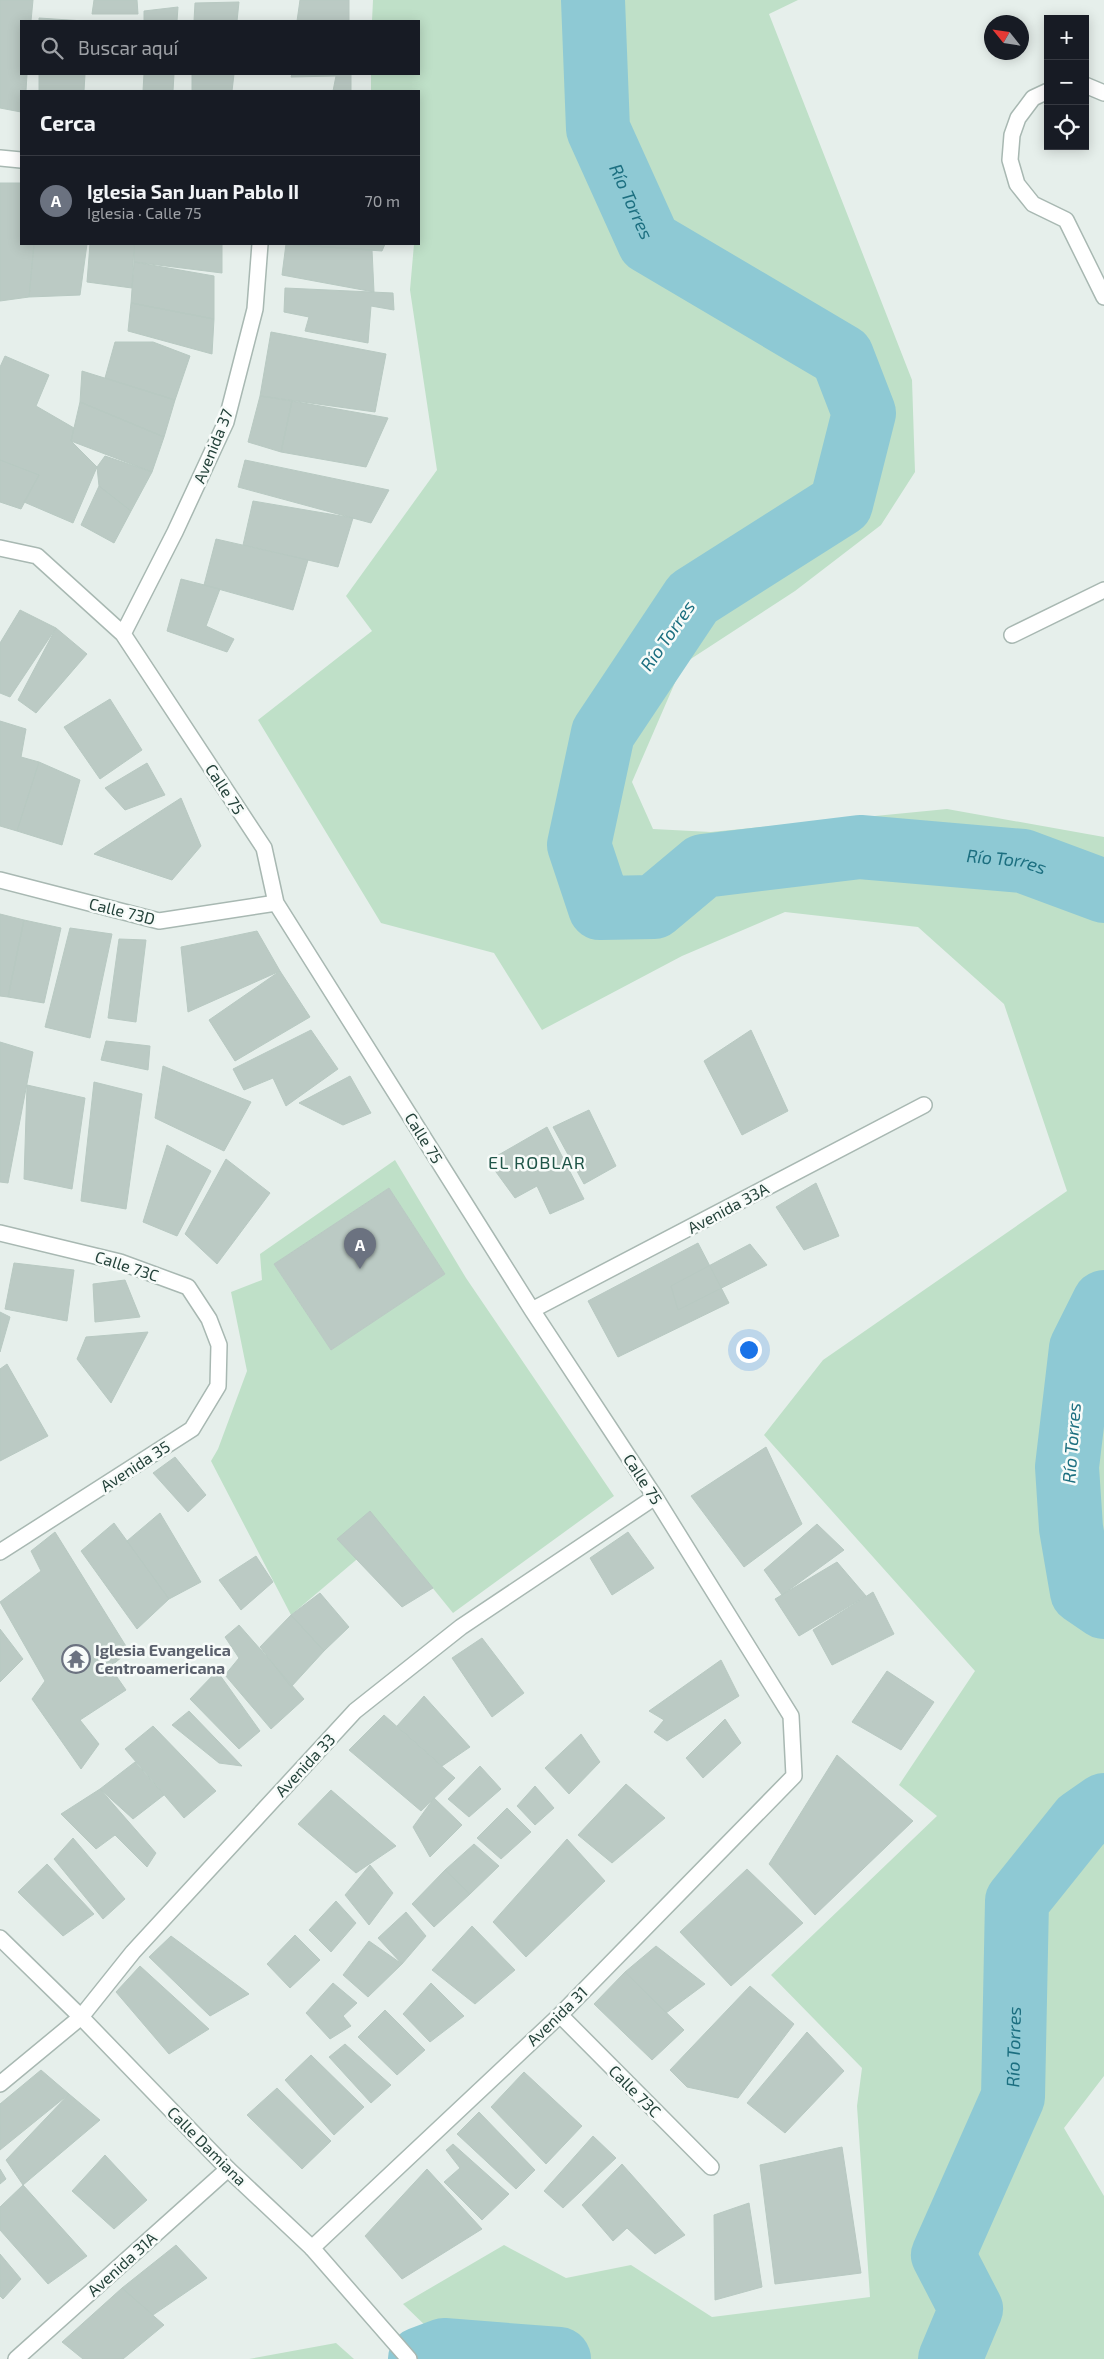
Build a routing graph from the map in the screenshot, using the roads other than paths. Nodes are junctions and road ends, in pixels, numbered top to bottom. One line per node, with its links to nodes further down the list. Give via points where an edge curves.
1 (1089, 87): 3 (street)
2 (1044, 93): 7 (street, via 1033,98 1018,118 1012,135 1010,160 1017,184 1033,204 1066,220)
3 (1104, 93)
4 (0, 158): 5 (street)
5 (20, 160)
6 (260, 245): 10 (street, Avenida 37, via 255,309 226,422)
7 (1104, 297)
8 (0, 548): 10 (street, Calle 75, via 37,556)
9 (1104, 590): 11 (street)
10 (123, 634): 13 (street, Calle 75, via 264,848)
11 (1012, 635)
12 (0, 880): 13 (street, Calle 73D, via 159,921)
13 (276, 903): 16 (street, Calle 75)
14 (924, 1105): 16 (street, Avenida 33A)
15 (0, 1233): 17 (street, Calle 73C, via 120,1262 188,1287 209,1319)
16 (532, 1310): 18 (street, Calle 75)
17 (219, 1345): 19 (street, Avenida 35, via 218,1386 192,1429)
18 (655, 1497): 20 (street, Calle 75, via 791,1716); 23 (street, Avenida 33, via 461,1627 355,1711 132,1952)
19 (0, 1552)
20 (794, 1776): 22 (street, Avenida 31)
21 (0, 1938): 23 (street, Calle Damiana)
22 (560, 2015): 25 (street, Calle 73C); 27 (street, Avenida 31)
23 (81, 2016): 24 (street, Avenida 33); 26 (street, Calle Damiana)
24 (0, 2084)
25 (711, 2167)
26 (228, 2169): 27 (street, Calle Damiana); 28 (street, Avenida 31A)
27 (312, 2248): 29 (street, Calle Damiana)
28 (16, 2359)
29 (409, 2359)

